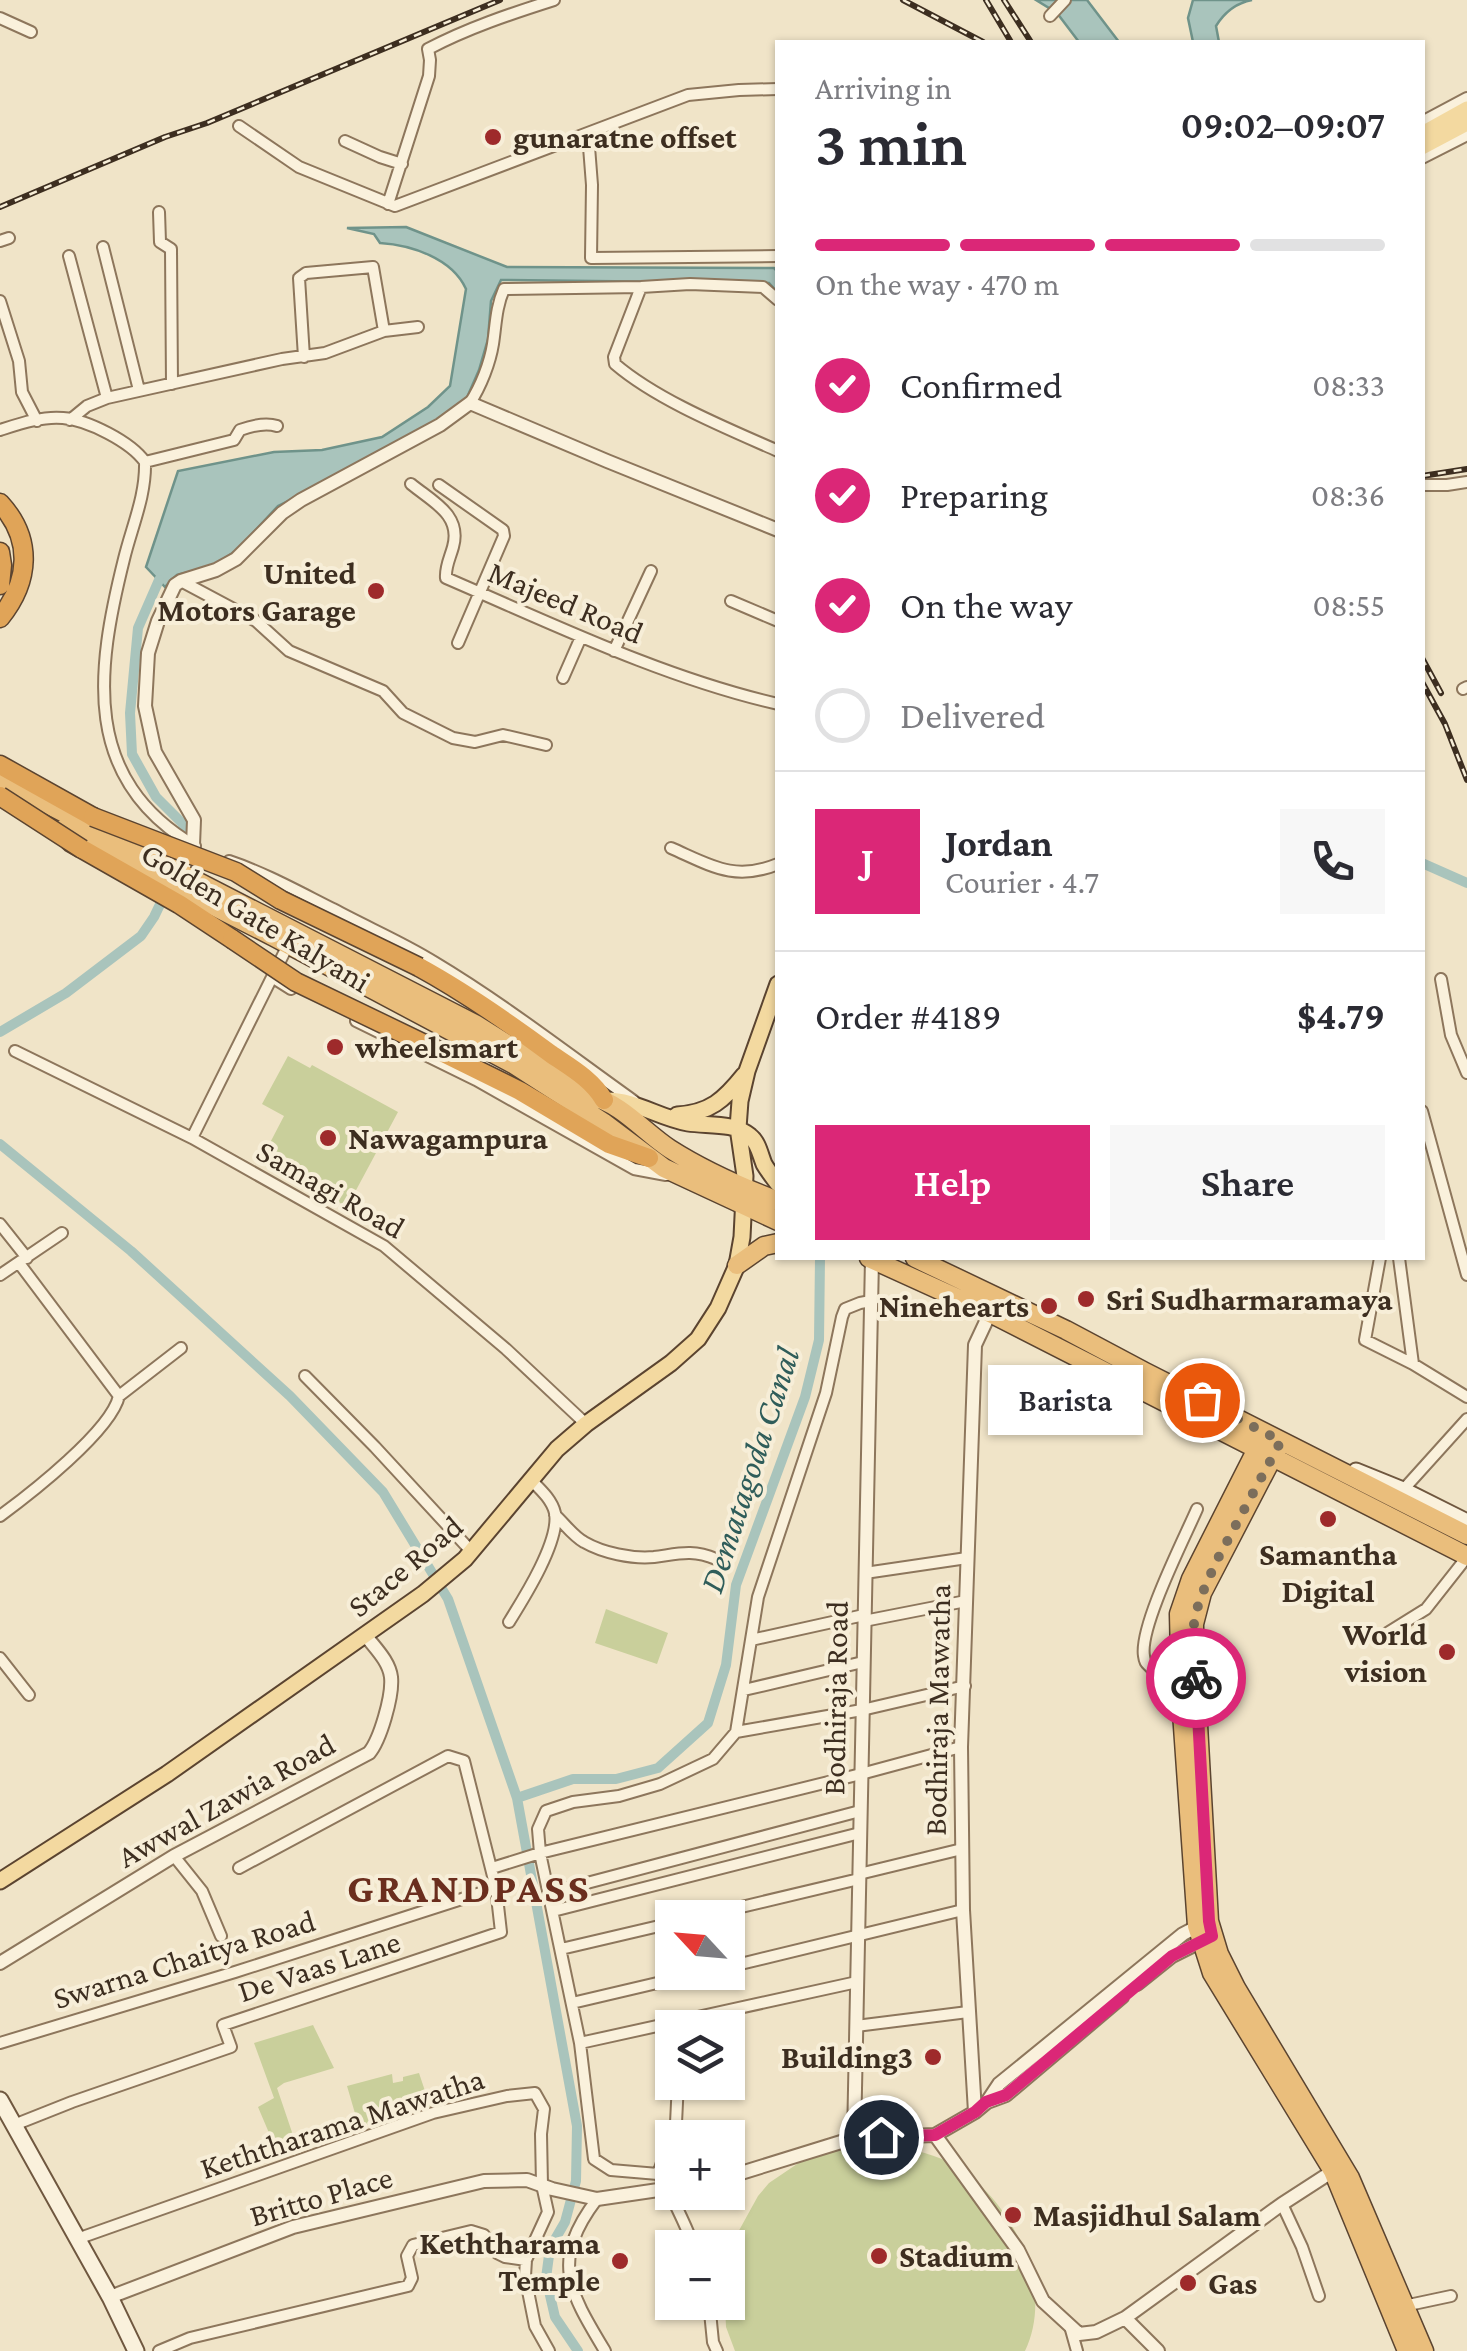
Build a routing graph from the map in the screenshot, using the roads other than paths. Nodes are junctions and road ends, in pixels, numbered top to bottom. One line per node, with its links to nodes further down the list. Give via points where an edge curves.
1 (554, 0): 18 (street, via 428,49 429,76)
2 (1065, 0): 3 (street)
3 (1050, 16)
4 (0, 18): 5 (street)
5 (32, 32)
6 (775, 89): 13 (street, via 688,95)
7 (1467, 100): 9 (street)
8 (1467, 110): 12 (main road)
9 (1425, 121)
10 (1467, 123): 16 (main road)
11 (239, 126): 19 (street, via 299,167)
12 (1425, 132)
13 (588, 134): 19 (street); 23 (street, via 591,258)
14 (1467, 134): 17 (street)
15 (345, 142): 18 (street)
16 (1425, 145)
17 (1425, 155)
18 (402, 164): 19 (street)
19 (388, 204)
20 (158, 212): 30 (street, via 160,242 172,249)
21 (103, 248): 31 (street)
22 (70, 256): 32 (street)
23 (775, 256)
24 (641, 288): 25 (street, via 762,287); 33 (street, via 504,289 492,349); 38 (street, via 615,364 707,419)
25 (775, 298)
26 (0, 301): 35 (street, via 22,392)
27 (418, 327): 28 (street)
28 (384, 331): 29 (street); 29 (street, via 373,267 306,273 298,290)
29 (304, 358): 30 (street)
30 (172, 384): 31 (street)
31 (139, 390): 32 (street)
32 (106, 398): 34 (street)
33 (470, 403): 45 (street); 48 (street, via 300,500 236,559)
34 (70, 420): 35 (street); 39 (street, via 126,443)
35 (36, 421): 37 (street)
36 (276, 426): 39 (street, via 247,427 234,440)
37 (0, 430)
38 (775, 450)
39 (146, 462): 63 (street, via 108,634 104,710 112,752 129,786 154,818)
40 (1467, 482): 43 (street)
41 (411, 484): 50 (street, Majeed Road, via 451,516 456,528 446,578)
42 (439, 485): 50 (street, via 503,530)
43 (1425, 485)
44 (0, 502): 52 (highway, via 18,527 24,558 18,587)
45 (775, 529)
46 (0, 552): 49 (highway)
47 (651, 571): 56 (street)
48 (180, 581): 59 (street, via 256,621 289,651 383,691 403,713 452,738 503,736); 63 (street, via 148,653 146,706 155,752 194,820)
49 (0, 585)
50 (479, 592): 54 (street, Majeed Road); 55 (street)
51 (731, 602): 53 (street)
52 (0, 618)
53 (775, 620)
54 (581, 637): 56 (street, Majeed Road); 57 (street)
55 (458, 643)
56 (614, 651): 58 (street, Majeed Road)
57 (562, 678)
58 (775, 703)
59 (546, 745)
60 (0, 765): 75 (highway, Golden Gate Kalyani, bridge, via 93,818 236,872 419,968 543,1048)
61 (0, 780): 66 (highway)
62 (0, 799): 66 (highway); 81 (highway, Golden Gate Kalyani, bridge, via 296,982 520,1091 609,1144)
63 (191, 844): 67 (street); 76 (street, via 430,959)
64 (671, 848): 65 (street, via 735,872)
65 (775, 865)
66 (154, 867): 67 (highway); 68 (highway, via 187,893)
67 (181, 873): 75 (highway, via 475,1024)
68 (288, 944): 69 (street); 81 (highway, via 514,1064)
69 (272, 978): 80 (street); 82 (street, via 634,1169)
70 (1441, 979): 74 (street, via 1451,1035)
71 (775, 992): 73 (main road, Stace Road)
72 (15, 1051): 80 (street, Samagi Road)
73 (747, 1071): 77 (main road, via 710,1108); 79 (main road, Stace Road)
74 (1467, 1073)
75 (604, 1100): 76 (main road); 84 (highway)
76 (646, 1110): 77 (main road)
77 (668, 1116): 79 (main road)
78 (1425, 1122): 98 (street)
79 (738, 1128): 83 (main road, via 754,1138); 84 (main road, Stace Road)
80 (192, 1138): 107 (street, Samagi Road, via 400,1258)
81 (649, 1158): 82 (highway)
82 (682, 1178): 84 (highway)
83 (775, 1180)
84 (744, 1197): 85 (highway); 86 (highway); 96 (main road, Stace Road)
85 (775, 1202)
86 (775, 1218)
87 (0, 1224): 90 (street)
88 (62, 1233): 90 (street)
89 (775, 1244): 96 (highway)
90 (23, 1260): 97 (street); 104 (street)
91 (870, 1260): 99 (street, Bodhiraja Road)
92 (874, 1260): 100 (highway)
93 (920, 1260): 108 (highway, via 1054,1324)
94 (1380, 1260): 102 (street, via 1366,1340)
95 (1399, 1260): 102 (street)
96 (738, 1265): 107 (main road, Stace Road, via 698,1339)
97 (0, 1275)
98 (1467, 1276)
99 (871, 1302): 122 (street, Bodhiraja Road); 128 (street, via 845,1308 826,1393 758,1596)
100 (990, 1313): 108 (highway); 119 (street, Bodhiraja Mawatha, via 974,1345)
101 (181, 1348): 104 (street)
102 (1414, 1364): 105 (street)
103 (304, 1376): 118 (street, via 375,1447)
104 (119, 1396): 115 (street, via 107,1420 71,1458)
105 (1467, 1398)
106 (1467, 1419): 112 (street)
107 (586, 1424): 110 (main road, Stace Road)
108 (1274, 1446): 109 (highway); 111 (highway); 112 (main road); 132 (highway, via 1182,1600); 156 (highway, via 1194,1617)
109 (1294, 1468): 111 (highway); 121 (main road)
110 (532, 1480): 114 (street); 118 (main road, Stace Road)
111 (1348, 1484): 117 (highway); 121 (highway)
112 (1404, 1490): 116 (main road)
113 (1198, 1509): 132 (street, via 1157,1600 1144,1649 1152,1669)
114 (555, 1515): 120 (street, via 583,1542 623,1556 700,1552); 125 (street, via 538,1574)
115 (0, 1516)
116 (1467, 1522)
117 (1467, 1535)
118 (466, 1557): 126 (main road, Stace Road)
119 (967, 1558): 122 (street); 123 (street, Bodhiraja Mawatha)
120 (716, 1559)
121 (1465, 1561): 127 (street, via 1426,1609)
122 (865, 1573): 124 (street, Bodhiraja Road)
123 (966, 1601): 124 (street); 134 (street, Bodhiraja Mawatha)
124 (864, 1618): 128 (street); 130 (street, Bodhiraja Road)
125 (508, 1622)
126 (366, 1636): 145 (street, Awwal Zawia Road, via 391,1677 369,1753); 149 (main road, Stace Road)
127 (1381, 1637)
128 (751, 1640): 135 (street)
129 (0, 1658): 131 (street)
130 (864, 1662): 135 (street); 137 (street, Bodhiraja Road)
131 (11, 1672): 133 (street); 136 (street)
132 (1180, 1676): 156 (highway)
133 (0, 1680)
134 (965, 1686): 137 (street); 139 (street, Bodhiraja Mawatha)
135 (744, 1690): 138 (street)
136 (29, 1695)
137 (862, 1710): 138 (street); 140 (street, Bodhiraja Road)
138 (736, 1732): 144 (street, via 713,1760 660,1784 546,1811 538,1829)
139 (962, 1747): 140 (street); 143 (street, Bodhiraja Mawatha)
140 (861, 1774): 141 (street, Bodhiraja Road); 144 (street)
141 (860, 1811): 142 (street, Bodhiraja Road); 151 (street)
142 (860, 1833): 148 (street, Bodhiraja Road); 154 (street)
143 (962, 1849): 148 (street); 153 (street, Bodhiraja Mawatha)
144 (540, 1853): 147 (street); 151 (street)
145 (174, 1856): 157 (street, via 202,1891); 160 (street, Awwal Zawia Road)
146 (240, 1868): 147 (street, via 448,1756 464,1761)
147 (492, 1868): 150 (street)
148 (859, 1876): 152 (street); 158 (street, Bodhiraja Road)
149 (0, 1881)
150 (496, 1888): 167 (street, Swarna Chaitya Road); 171 (street, De Vaas Lane, via 502,1932 223,2025 230,2047)
151 (549, 1893): 154 (street)
152 (745, 1905)
153 (963, 1910): 158 (street); 165 (street, Bodhiraja Mawatha)
154 (553, 1911): 159 (street)
155 (655, 1927): 159 (street)
156 (1204, 1931): 170 (street, via 999,2084); 174 (highway, via 1212,1973); 186 (highway, via 1343,2164)
157 (222, 1936)
158 (858, 1937): 161 (street); 162 (street, Bodhiraja Road)
159 (561, 1949): 164 (street)
160 (0, 1963)
161 (745, 1963)
162 (857, 1982): 166 (street, Bodhiraja Road); 168 (street)
163 (655, 1984): 164 (street)
164 (572, 2003): 168 (street)
165 (968, 2012): 166 (street); 170 (street, Bodhiraja Mawatha)
166 (856, 2026): 173 (street, Bodhiraja Road)
167 (0, 2042)
168 (580, 2043): 176 (street, via 594,2158 611,2170)
169 (0, 2100): 171 (main road)
170 (975, 2112): 172 (street)
171 (14, 2125): 181 (main road)
172 (935, 2135): 173 (street); 189 (street, via 1018,2250 1043,2301)
173 (854, 2138): 175 (street)
174 (1333, 2171): 180 (street); 197 (highway)
175 (745, 2172)
176 (655, 2174)
177 (547, 2187): 179 (street, Britto Place); 181 (street, Keththarama Mawatha, via 544,2109 535,2092 433,2113); 182 (street, via 548,2212); 185 (street, Britto Place, via 527,2180 484,2181 293,2228)
178 (655, 2191): 179 (street, Britto Place)
179 (591, 2198): 193 (street, via 570,2248 568,2272 577,2305)
180 (1282, 2204): 183 (street); 187 (street)
181 (77, 2239): 185 (main road)
182 (526, 2260): 191 (street, via 505,2258 471,2231 413,2245 406,2256 408,2286); 192 (street, via 534,2326)
183 (1319, 2296)
184 (1451, 2296): 186 (street)
185 (110, 2298): 190 (main road)
186 (1404, 2306): 198 (highway)
187 (1125, 2318): 189 (street, via 1096,2332 1078,2334); 196 (street)
188 (710, 2320): 194 (street)
189 (1070, 2326): 195 (street)
190 (136, 2351)
191 (159, 2351)
192 (549, 2351)
193 (605, 2351)
194 (717, 2351)
195 (1077, 2351)
196 (1158, 2351)
197 (1407, 2351)
198 (1424, 2351)

